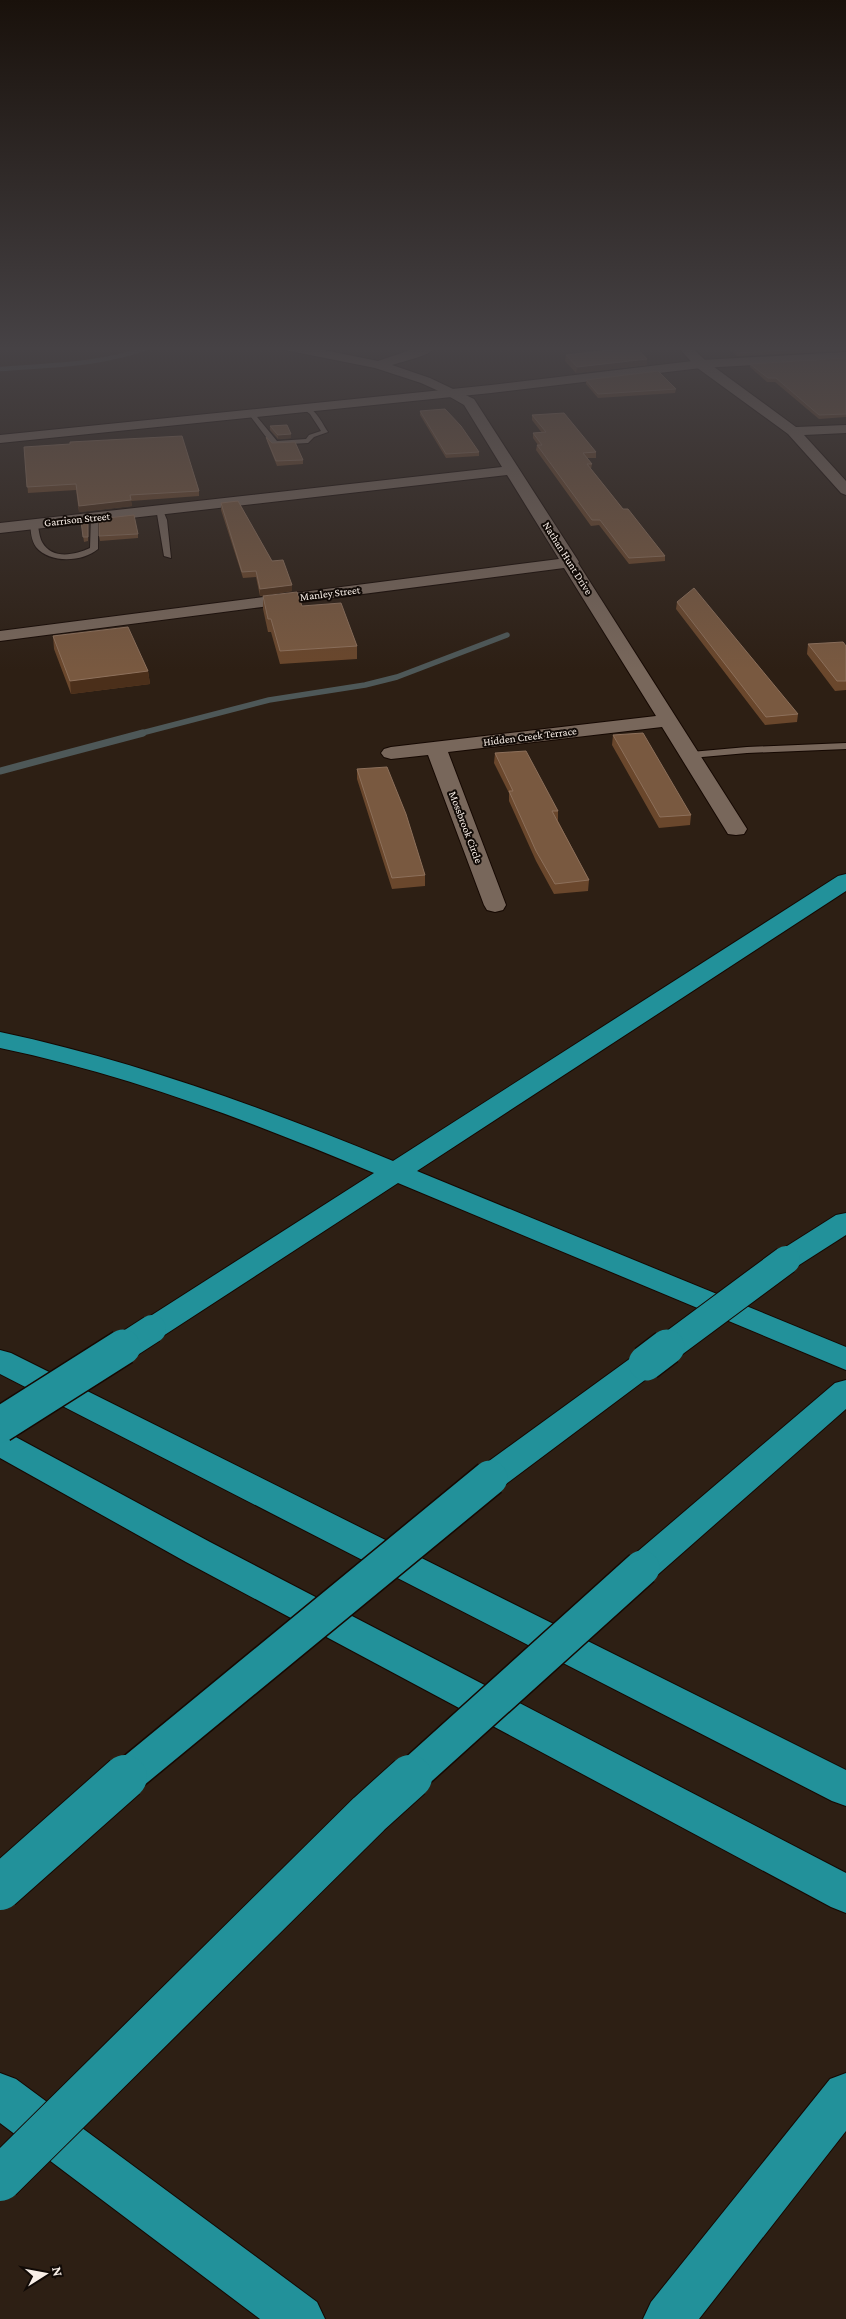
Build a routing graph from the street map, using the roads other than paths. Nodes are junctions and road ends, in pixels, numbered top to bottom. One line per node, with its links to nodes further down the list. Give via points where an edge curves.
1 (502, 454): 3 (street, Nathan Hunt Drive)
2 (814, 454): 4 (street)
3 (512, 470): 5 (street, Garrison Street); 10 (street, Nathan Hunt Drive)
4 (846, 490)
5 (159, 510): 6 (street, Garrison Street); 9 (lane)
6 (94, 517): 7 (street, Garrison Street); 7 (lane, via 94,549 78,555 47,554 38,545)
7 (34, 524): 8 (street, Garrison Street)
8 (0, 528)
9 (168, 556)
10 (571, 562): 11 (street, Manley Street); 12 (street, Nathan Hunt Drive)
11 (0, 636)
12 (668, 720): 14 (street, Hidden Creek Terrace); 16 (street, Nathan Hunt Drive)
13 (846, 746): 16 (lane)
14 (436, 748): 15 (street, Hidden Creek Terrace); 19 (street, Mossbrook Circle)
15 (391, 753)
16 (691, 755): 17 (street, Nathan Hunt Drive)
17 (736, 829)
18 (846, 881): 21 (highway)
19 (495, 905)
20 (0, 1040): 21 (highway, via 48,1049 201,1093)
21 (394, 1172): 23 (highway); 26 (highway, bridge)
22 (846, 1222): 29 (highway, bridge, via 786,1260 490,1478 146,1759)
23 (846, 1359)
24 (0, 1362): 28 (highway)
25 (846, 1391): 33 (highway, bridge, via 642,1568 369,1814)
26 (0, 1426)
27 (0, 1443): 30 (highway, via 198,1552)
28 (846, 1788)
29 (0, 1888)
30 (846, 1894)
31 (0, 2095): 34 (highway)
32 (846, 2095): 35 (highway)
33 (0, 2179)
34 (300, 2319)
35 (668, 2319)

